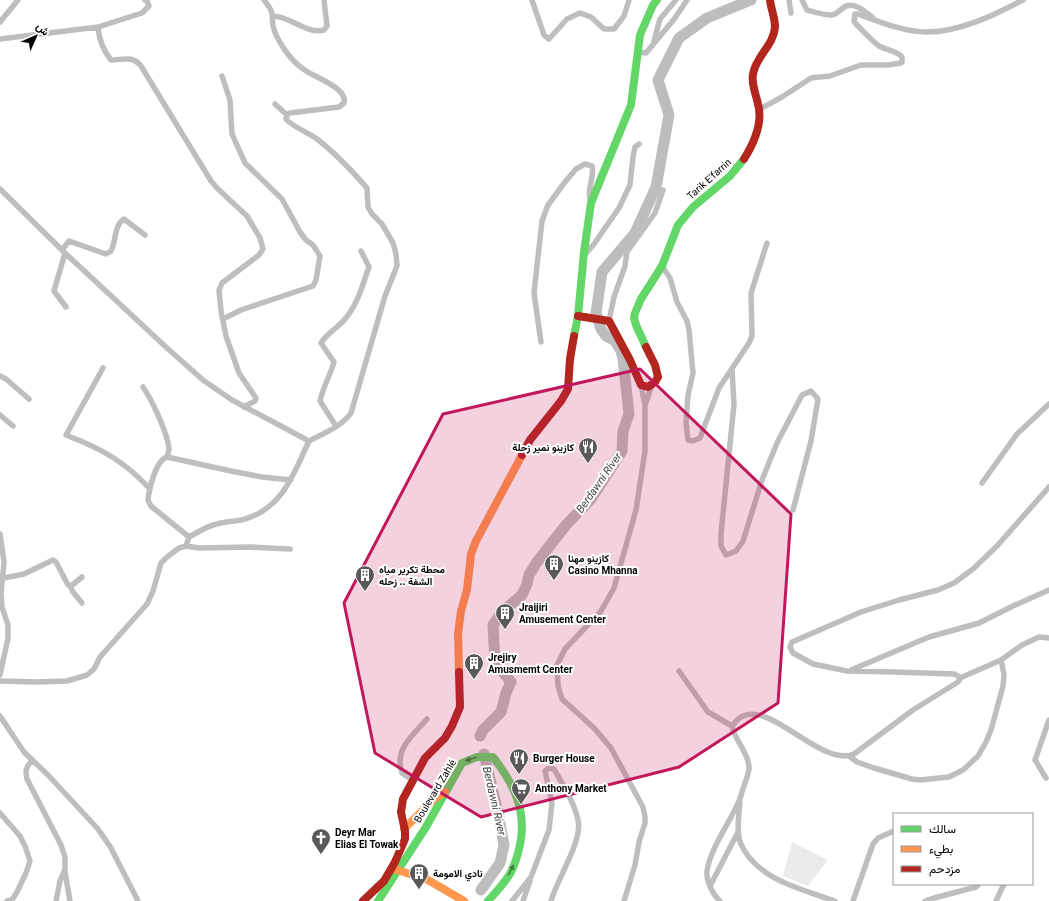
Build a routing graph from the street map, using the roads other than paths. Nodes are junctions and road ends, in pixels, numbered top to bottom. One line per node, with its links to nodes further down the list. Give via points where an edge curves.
1 (18, 0): 19 (street)
2 (144, 0): 20 (street, via 150,6 142,13)
3 (264, 0): 17 (street)
4 (324, 0): 17 (street, via 327,26 324,30 313,31 285,18)
5 (532, 0): 6 (street, via 544,36 549,39 567,19 580,13 591,17 604,29 614,29 624,16)
6 (629, 0)
7 (657, 0): 23 (street, via 640,35)
8 (676, 0): 22 (street, via 660,19)
9 (687, 0): 22 (street)
10 (770, 0): 26 (street, Tarik E'farrin, via 774,32 753,72)
11 (789, 0): 16 (street)
12 (802, 0): 15 (street, via 807,10 832,15 845,6)
13 (848, 0): 15 (street)
14 (1023, 0): 18 (street, via 992,16 944,30 918,31)
15 (854, 6): 18 (street)
16 (792, 13)
17 (272, 16): 27 (street, via 277,38 293,60 307,72 336,88 345,98 339,107)
18 (877, 21): 26 (street, via 858,14 854,17 856,24 875,43 900,54 902,62 861,65 830,76 812,78)
19 (0, 22)
20 (98, 27): 21 (street); 40 (street, via 99,37 111,60 134,59 141,66 211,181 246,216 262,242 263,249 259,255 220,286)
21 (0, 39)
22 (654, 43): 23 (street, via 646,53)
23 (639, 52): 31 (street, via 631,105)
24 (222, 76): 40 (street, via 230,100 232,134 245,162 282,199 300,232 320,256 313,286 241,310)
25 (275, 104): 27 (street)
26 (760, 109): 37 (street, Tarik E'farrin, via 758,128 743,160 686,214 675,233)
27 (287, 115): 55 (street, via 288,122 326,146 367,188 368,208 387,230 396,254 397,266 385,296 351,413)
28 (639, 144): 36 (street, via 635,147 630,185 619,208)
29 (0, 190): 34 (street)
30 (663, 190): 41 (street, via 655,212 627,252 625,266)
31 (591, 204): 36 (street); 42 (street, via 589,195 593,171 592,166 585,164 576,169 565,182 548,205 542,221 534,293)
32 (145, 234): 34 (street, via 124,219 120,221 114,246 106,254 69,241)
33 (767, 243): 44 (street, via 751,292 752,336)
34 (64, 251): 38 (street, via 54,291); 52 (street, via 203,380)
35 (361, 251): 55 (street, via 369,267 359,298 344,321 321,343 334,362 320,401)
36 (584, 256): 39 (street)
37 (662, 266): 44 (street, via 670,278 689,330 693,373 688,395 688,440 700,438 719,388); 47 (street, Tarik E'farrin, via 634,314 639,335 657,369 658,379)
38 (66, 307)
39 (578, 316): 41 (street); 86 (street, via 570,358 568,389 530,440 471,554 458,634 460,707 445,738 425,758)
40 (223, 319): 52 (street, via 239,373 256,398)
41 (605, 320): 46 (street, via 630,360)
42 (541, 342)
43 (102, 368): 61 (street, via 66,435 110,454 135,473)
44 (732, 370): 62 (street, via 734,404 721,534 721,546 726,555 736,551 743,541 762,480 777,443 802,395 811,391 818,398 811,441)
45 (0, 376): 49 (street)
46 (641, 385): 47 (street); 51 (street)
47 (652, 385): 51 (street)
48 (143, 387): 57 (street, via 150,397 166,436 169,449)
49 (29, 399)
50 (1049, 404): 59 (street, via 1017,434)
51 (645, 405): 110 (street, via 645,451 636,510 614,588 601,611 565,649 557,664 558,686 562,700 594,728 611,748 643,807 645,823)
52 (244, 407): 56 (street)
53 (0, 415): 54 (street)
54 (14, 426)
55 (336, 426): 56 (street)
56 (308, 441): 58 (street)
57 (167, 457): 58 (street, via 239,473); 61 (street, via 161,461)
58 (291, 480): 64 (street, via 274,503 260,513 245,519 218,524)
59 (982, 483)
60 (1049, 487): 75 (street, via 993,550 954,583 861,612 792,642 790,648 793,653 813,664)
61 (150, 489): 64 (street, via 148,500 151,506)
62 (793, 510)
63 (0, 534): 68 (street)
64 (189, 537): 65 (street)
65 (186, 546): 66 (street); 78 (street, via 179,548 161,563 147,604 97,660 94,669 87,675 67,681)
66 (290, 549)
67 (82, 577): 69 (street)
68 (4, 578): 69 (street, via 24,574 54,560); 76 (street, via 1,594 8,638)
69 (70, 586): 71 (street)
70 (1049, 590): 75 (street, via 979,623 929,638)
71 (82, 603)
72 (1049, 638): 73 (street, via 1040,637 1022,645)
73 (1001, 660): 77 (street); 83 (street, via 1003,686 991,730 978,756 963,770 949,777 920,780 874,768)
74 (679, 671): 82 (street, via 708,712)
75 (848, 671): 77 (street, via 954,674)
76 (0, 675)
77 (960, 678): 83 (street, via 958,682 913,710)
78 (0, 681)
79 (0, 716): 84 (street)
80 (427, 719): 86 (street, via 404,744 400,754 399,765 402,773)
81 (1049, 720): 85 (street, via 1035,760)
82 (732, 726): 83 (street, via 740,717 763,716 814,745 839,756); 88 (street, via 749,767)
83 (849, 756)
84 (32, 761): 93 (street, via 27,766 27,779 61,845 66,862); 102 (street, via 98,829 111,848)
85 (1046, 778)
86 (412, 780): 90 (street, via 403,799 401,812)
87 (448, 790): 90 (street, via 433,800); 94 (street, Boulevard Zahlé); 106 (street, Boulevard Zahlé, one-way to 87, via 506,879 518,855 521,811 516,795 504,771 493,757 484,756 462,763)
88 (740, 799): 92 (street); 98 (street, via 711,856 707,871)
89 (0, 813): 99 (street, via 20,836 30,861 17,892 12,900)
90 (404, 829): 94 (street, via 405,839)
91 (893, 831): 113 (street, via 878,838 873,844)
92 (739, 832): 98 (street); 112 (street, via 740,841 748,855 771,877)
93 (65, 869): 100 (street); 101 (street)
94 (395, 869): 103 (street); 104 (street); 105 (street, via 428,880)
95 (531, 877): 107 (street); 108 (street); 109 (street, via 549,830 552,803 545,771 549,768 554,769 578,821 578,835)
96 (978, 885): 114 (street)
97 (1004, 885): 115 (street)
98 (710, 886): 111 (street)
99 (7, 901)
100 (56, 901)
101 (70, 901)
102 (138, 901)
103 (363, 901)
104 (378, 901)
105 (464, 901)
106 (488, 901)
107 (512, 901)
108 (523, 901)
109 (550, 901)
110 (624, 901)
111 (720, 901)
112 (835, 901)
113 (853, 901)
114 (925, 901)
115 (996, 901)

